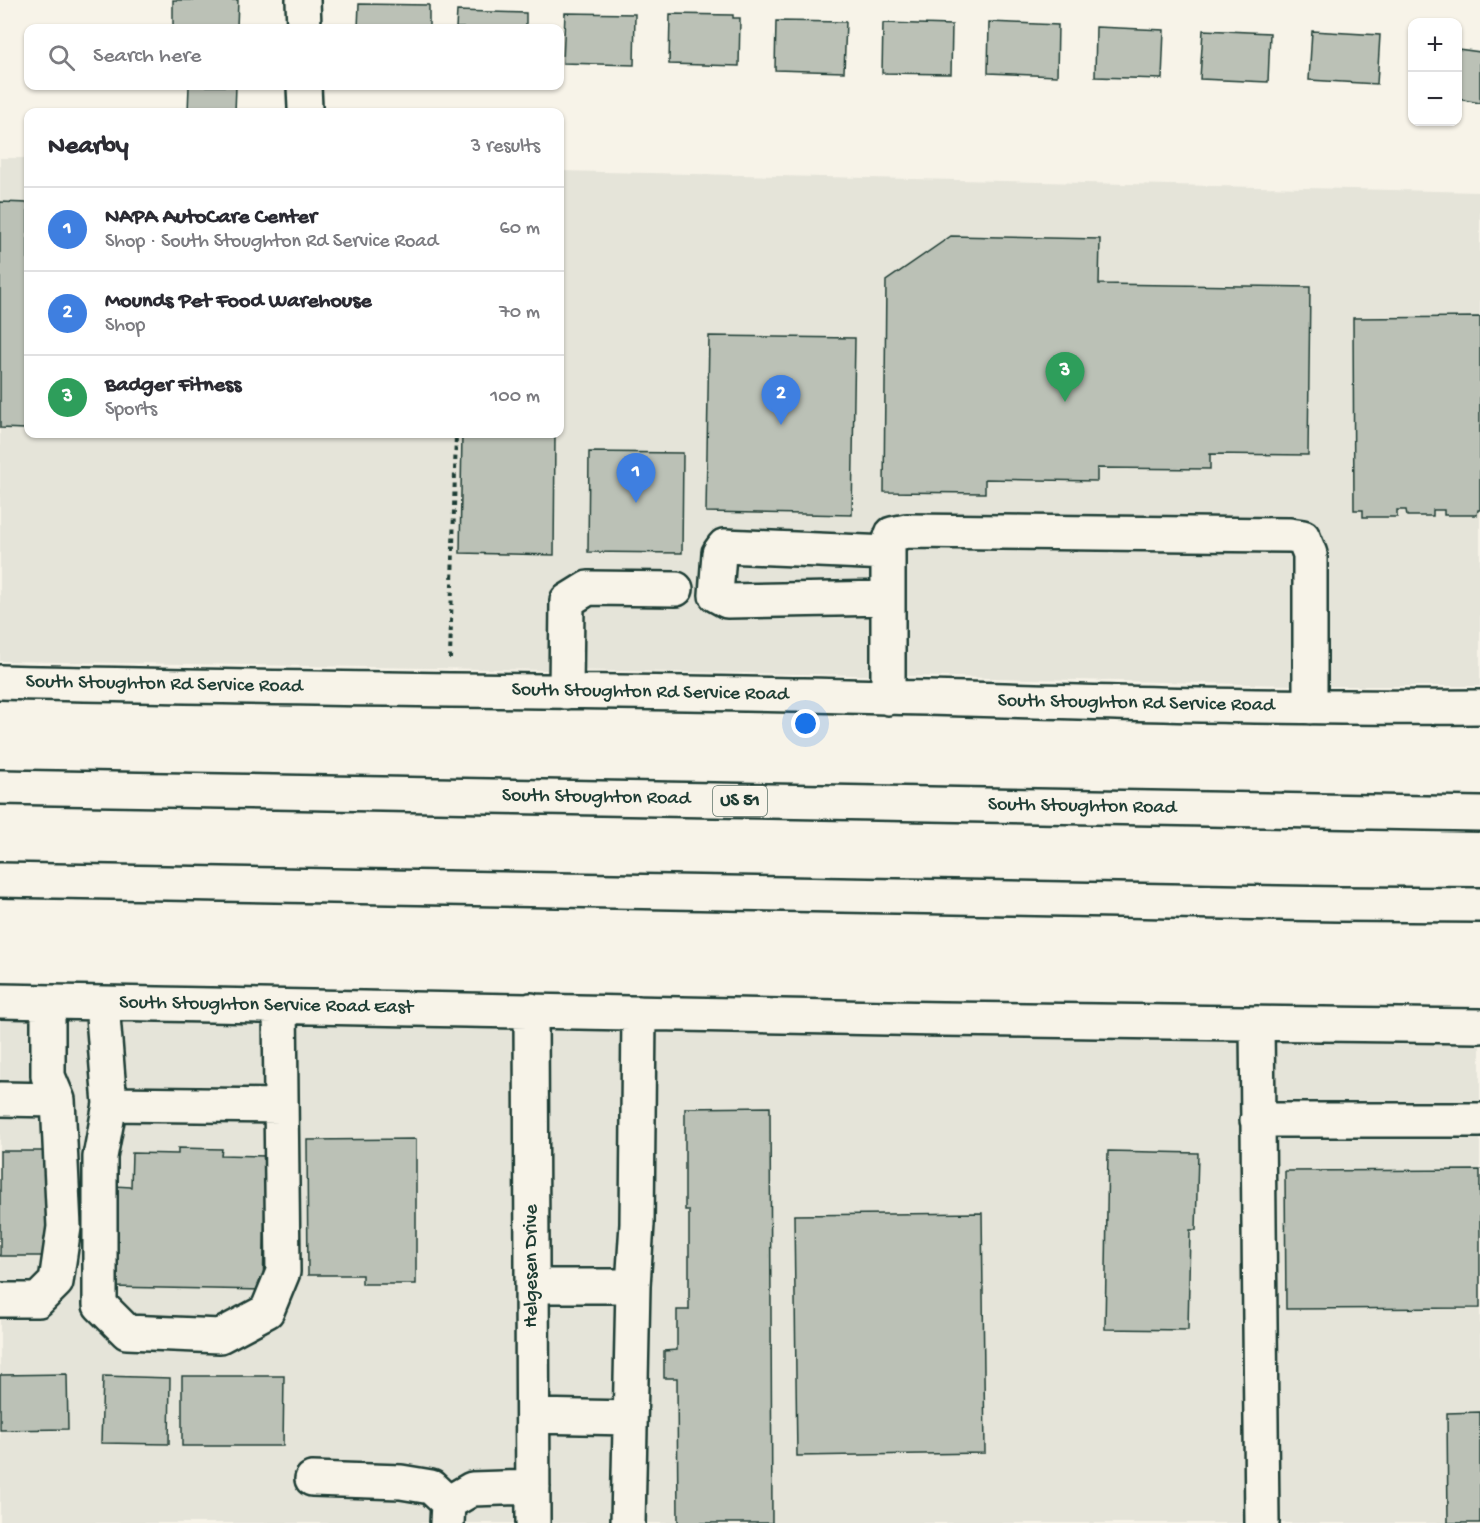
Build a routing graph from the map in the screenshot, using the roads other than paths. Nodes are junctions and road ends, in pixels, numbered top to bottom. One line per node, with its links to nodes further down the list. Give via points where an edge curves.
1 (303, 0): 2 (street)
2 (304, 24)
3 (888, 553): 5 (street); 5 (street, via 724,546 719,552 716,595 727,601); 9 (street, via 892,534 907,531 1303,537 1310,554)
4 (676, 589): 7 (street, via 588,588 567,601)
5 (888, 598): 8 (street)
6 (0, 682): 7 (street, South Stoughton Rd Service Road)
7 (566, 692): 8 (street, South Stoughton Rd Service Road)
8 (888, 698): 9 (street, South Stoughton Rd Service Road)
9 (1310, 707): 10 (street, South Stoughton Rd Service Road)
10 (1480, 707)
11 (0, 787): 12 (street, South Stoughton Road / US 51)
12 (1480, 814)
13 (0, 880): 14 (street)
14 (1480, 905)
15 (0, 1001): 16 (street, South Stoughton Service Road East)
16 (48, 1002): 17 (street, South Stoughton Service Road East); 24 (street, via 48,1076)
17 (102, 1004): 18 (street, South Stoughton Service Road East); 25 (street)
18 (280, 1007): 19 (street, South Stoughton Service Road East); 26 (street)
19 (531, 1010): 20 (street); 29 (street, Helgesen Drive)
20 (639, 1012): 21 (street); 30 (street)
21 (1257, 1023): 22 (street); 27 (street)
22 (1480, 1026)
23 (0, 1099): 24 (street)
24 (58, 1100): 31 (street, via 64,1227 56,1282 38,1300)
25 (110, 1104): 26 (street); 26 (street, via 100,1157 100,1305 127,1332 220,1336 267,1311 282,1272)
26 (280, 1106)
27 (1257, 1120): 28 (street); 39 (street)
28 (1480, 1120)
29 (532, 1286): 30 (street); 32 (street, Helgesen Drive)
30 (633, 1286): 33 (street)
31 (0, 1300)
32 (533, 1416): 33 (street); 35 (street, Helgesen Drive)
33 (630, 1418): 38 (street)
34 (312, 1479): 36 (street, via 431,1487)
35 (533, 1487): 36 (street, via 472,1489); 37 (street, Helgesen Drive)
36 (447, 1513)
37 (533, 1523)
38 (628, 1523)
39 (1262, 1523)

